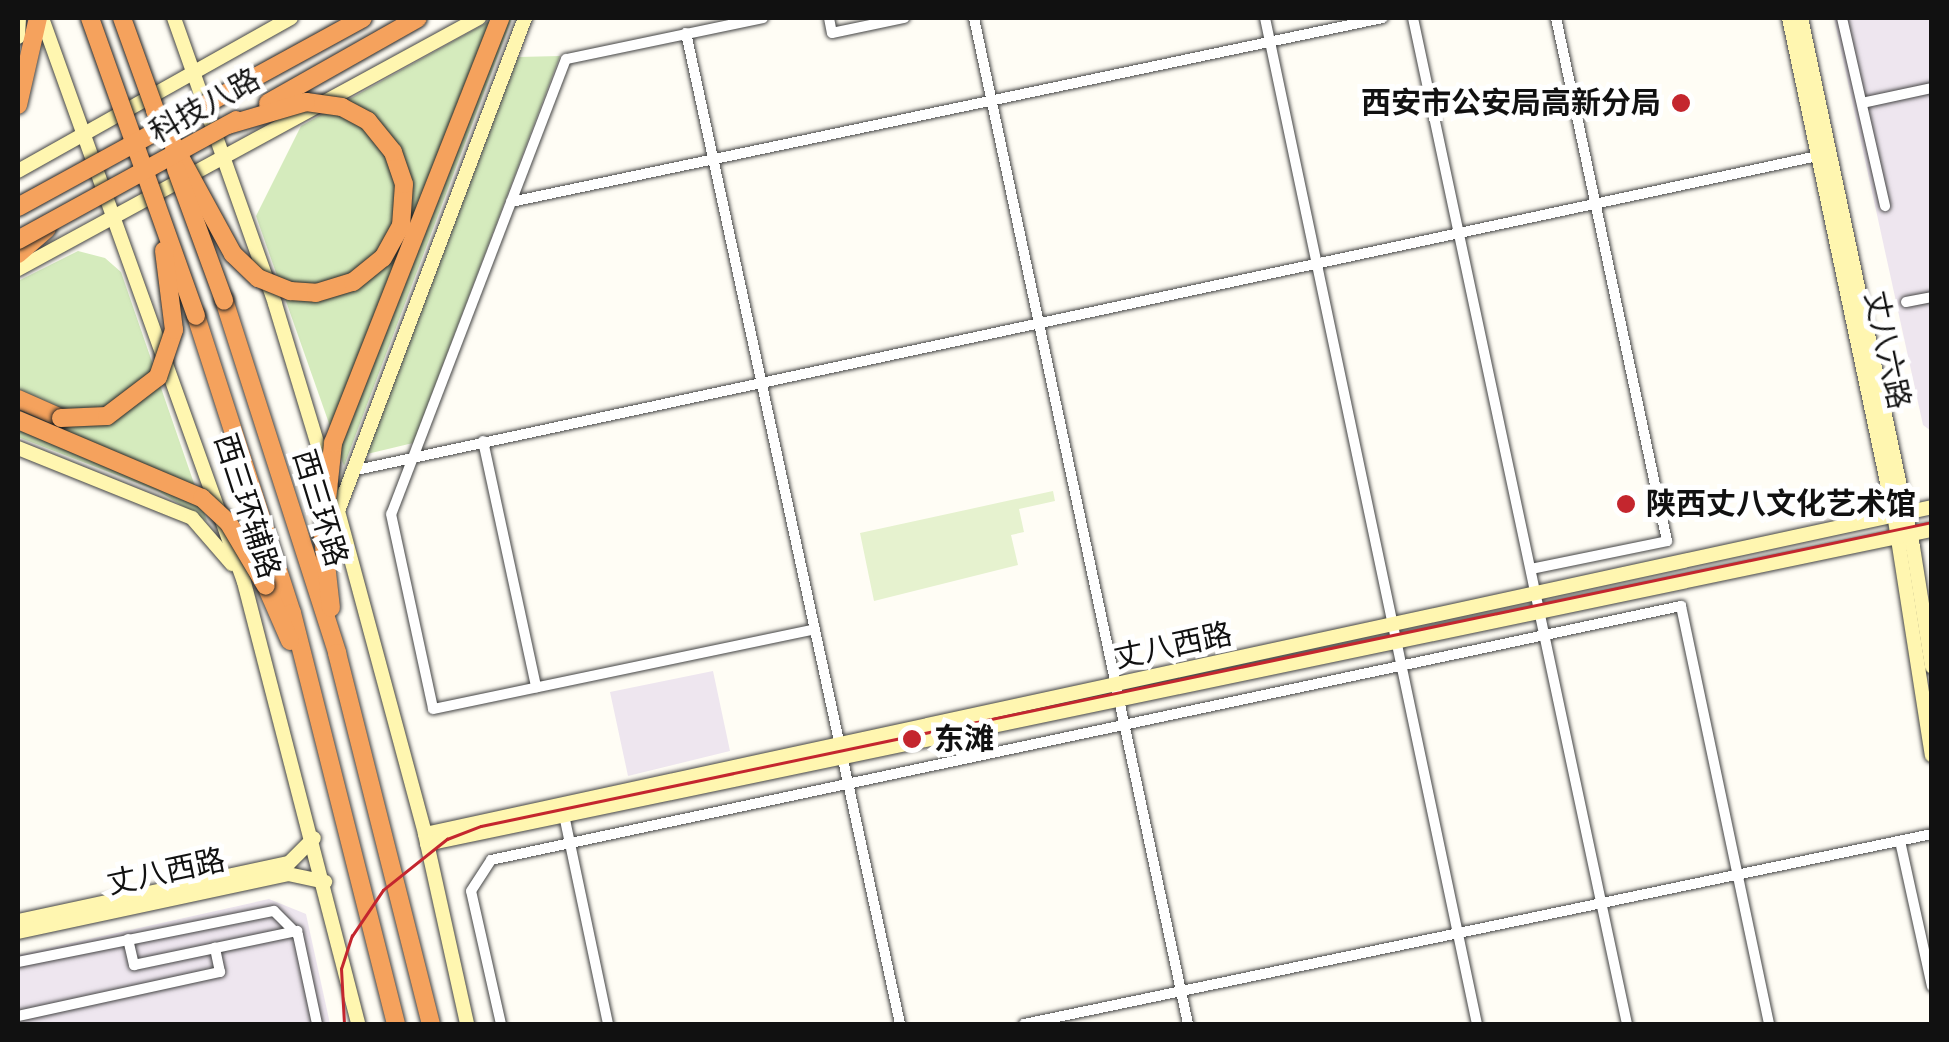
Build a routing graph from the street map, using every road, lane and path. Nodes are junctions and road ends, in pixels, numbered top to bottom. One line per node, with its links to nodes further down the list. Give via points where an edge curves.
1 (19, 18): 25 (main road)
2 (40, 18): 31 (highway); 34 (main road, 西三环辅路)
3 (90, 18): 43 (highway, 西三环路, bridge)
4 (122, 18): 32 (highway, 西三环路, bridge)
5 (174, 18): 27 (main road)
6 (291, 18): 27 (main road)
7 (363, 18): 42 (highway, 科技八路, bridge)
8 (418, 18): 33 (highway, 科技八路, bridge)
9 (480, 18): 37 (main road)
10 (500, 18): 71 (highway, bridge, via 333,443 323,537)
11 (525, 18): 60 (main road)
12 (763, 18): 24 (street)
13 (829, 18): 23 (street, via 832,33)
14 (904, 18): 23 (street)
15 (974, 18): 29 (street)
16 (1265, 18): 26 (street)
17 (1382, 18): 26 (street)
18 (1413, 18): 46 (street)
19 (1556, 18): 40 (street)
20 (1788, 18): 35 (main road, 丈八六路)
21 (1800, 18): 63 (main road, 丈八六路)
22 (1842, 18): 30 (street)
23 (866, 21)
24 (686, 34): 36 (street); 39 (street, via 566,59)
25 (18, 37)
26 (1270, 41): 29 (street); 49 (street)
27 (190, 72): 34 (main road); 37 (main road)
28 (1932, 88): 30 (street)
29 (990, 100): 36 (street); 53 (street)
30 (1862, 103): 41 (street)
31 (18, 105)
32 (155, 111): 33 (highway, bridge, via 233,254 258,278 290,291 316,292 353,282 383,258 400,226 404,184 393,152 368,121 342,107 306,102); 71 (highway, 西三环路, bridge, via 224,300)
33 (228, 126): 45 (highway, 科技八路, bridge)
34 (84, 136): 38 (main road); 44 (main road, 西三环辅路)
35 (1817, 156): 40 (street); 63 (main road, 丈八六路)
36 (712, 158): 39 (street); 54 (street)
37 (220, 160): 44 (main road); 62 (main road, via 274,304)
38 (18, 170)
39 (511, 202): 59 (street)
40 (1595, 203): 46 (street); 65 (street, via 1667,540)
41 (1885, 206)
42 (18, 207)
43 (158, 211): 55 (highway, bridge, via 174,330 158,377 106,416 61,418); 76 (highway, 西三环路, bridge)
44 (115, 217): 50 (main road); 66 (main road, 西三环辅路)
45 (58, 219): 47 (highway, 科技八路, bridge); 48 (highway, bridge)
46 (1457, 233): 49 (street); 65 (street)
47 (18, 240)
48 (18, 254)
49 (1314, 263): 53 (street); 69 (street)
50 (18, 269)
51 (1932, 296): 52 (street)
52 (1906, 302)
53 (1037, 322): 54 (street); 75 (street)
54 (760, 381): 57 (street); 68 (street)
55 (18, 399)
56 (18, 420): 76 (highway, bridge, via 202,498 228,522 266,586)
57 (483, 441): 59 (street); 74 (street)
58 (18, 448): 66 (main road, via 192,518)
59 (416, 455): 60 (street); 74 (street, via 392,514 434,709)
60 (350, 471): 62 (main road)
61 (1932, 507): 63 (main road, 丈八西路)
62 (338, 512): 84 (main road)
63 (1902, 526): 64 (main road, 丈八西路); 67 (main road, 丈八西路); 73 (main road, 丈八六路); 79 (main road, 丈八六路)
64 (1932, 530)
65 (1530, 569): 67 (street)
66 (244, 582): 83 (main road, 西三环辅路)
67 (1538, 604): 69 (main road, 丈八西路); 70 (street)
68 (812, 630): 74 (street); 78 (street)
69 (1394, 634): 72 (street); 75 (main road, 丈八西路)
70 (1544, 636): 72 (street); 87 (street, via 1681,606); 89 (street)
71 (337, 654): 97 (highway, 西三环路)
72 (1400, 666): 77 (street); 93 (street)
73 (1932, 667)
74 (536, 687)
75 (1118, 693): 77 (street); 78 (main road, 丈八西路)
76 (314, 696): 100 (highway, 西三环路)
77 (1124, 726): 80 (street); 99 (street)
78 (839, 752): 80 (street); 81 (main road, 丈八西路); 84 (main road, 丈八西路)
79 (1932, 756)
80 (846, 784): 86 (street); 111 (street)
81 (564, 816): 84 (main road, 丈八西路); 86 (street)
82 (1932, 834): 85 (street)
83 (314, 838): 88 (main road, 西三环辅路); 90 (main road, 丈八西路, via 289,863)
84 (426, 839): 108 (main road)
85 (1900, 840): 87 (street); 98 (street)
86 (569, 843): 109 (street, via 490,860 471,891); 110 (street)
87 (1737, 874): 89 (street); 116 (street)
88 (326, 882): 92 (main road, 丈八西路, via 288,874); 103 (main road, 西三环辅路)
89 (1602, 902): 93 (street); 115 (street)
90 (18, 922)
91 (297, 931): 94 (street, via 284,916 263,910); 95 (street); 102 (street)
92 (18, 932)
93 (1457, 933): 99 (street); 114 (street)
94 (128, 939): 95 (street, via 134,965); 96 (street)
95 (215, 948): 101 (street, via 220,972)
96 (18, 962)
97 (423, 985): 106 (highway, 西三环路); 107 (highway)
98 (1932, 987)
99 (1181, 990): 112 (street); 113 (street)
100 (389, 992): 104 (highway); 105 (highway, 西三环路)
101 (18, 1016)
102 (317, 1024)
103 (358, 1024)
104 (387, 1024)
105 (396, 1024)
106 (432, 1024)
107 (445, 1024)
108 (468, 1024)
109 (501, 1024)
110 (608, 1024)
111 (900, 1024)
112 (1024, 1024)
113 (1188, 1024)
114 (1477, 1024)
115 (1628, 1024)
116 (1769, 1024)

